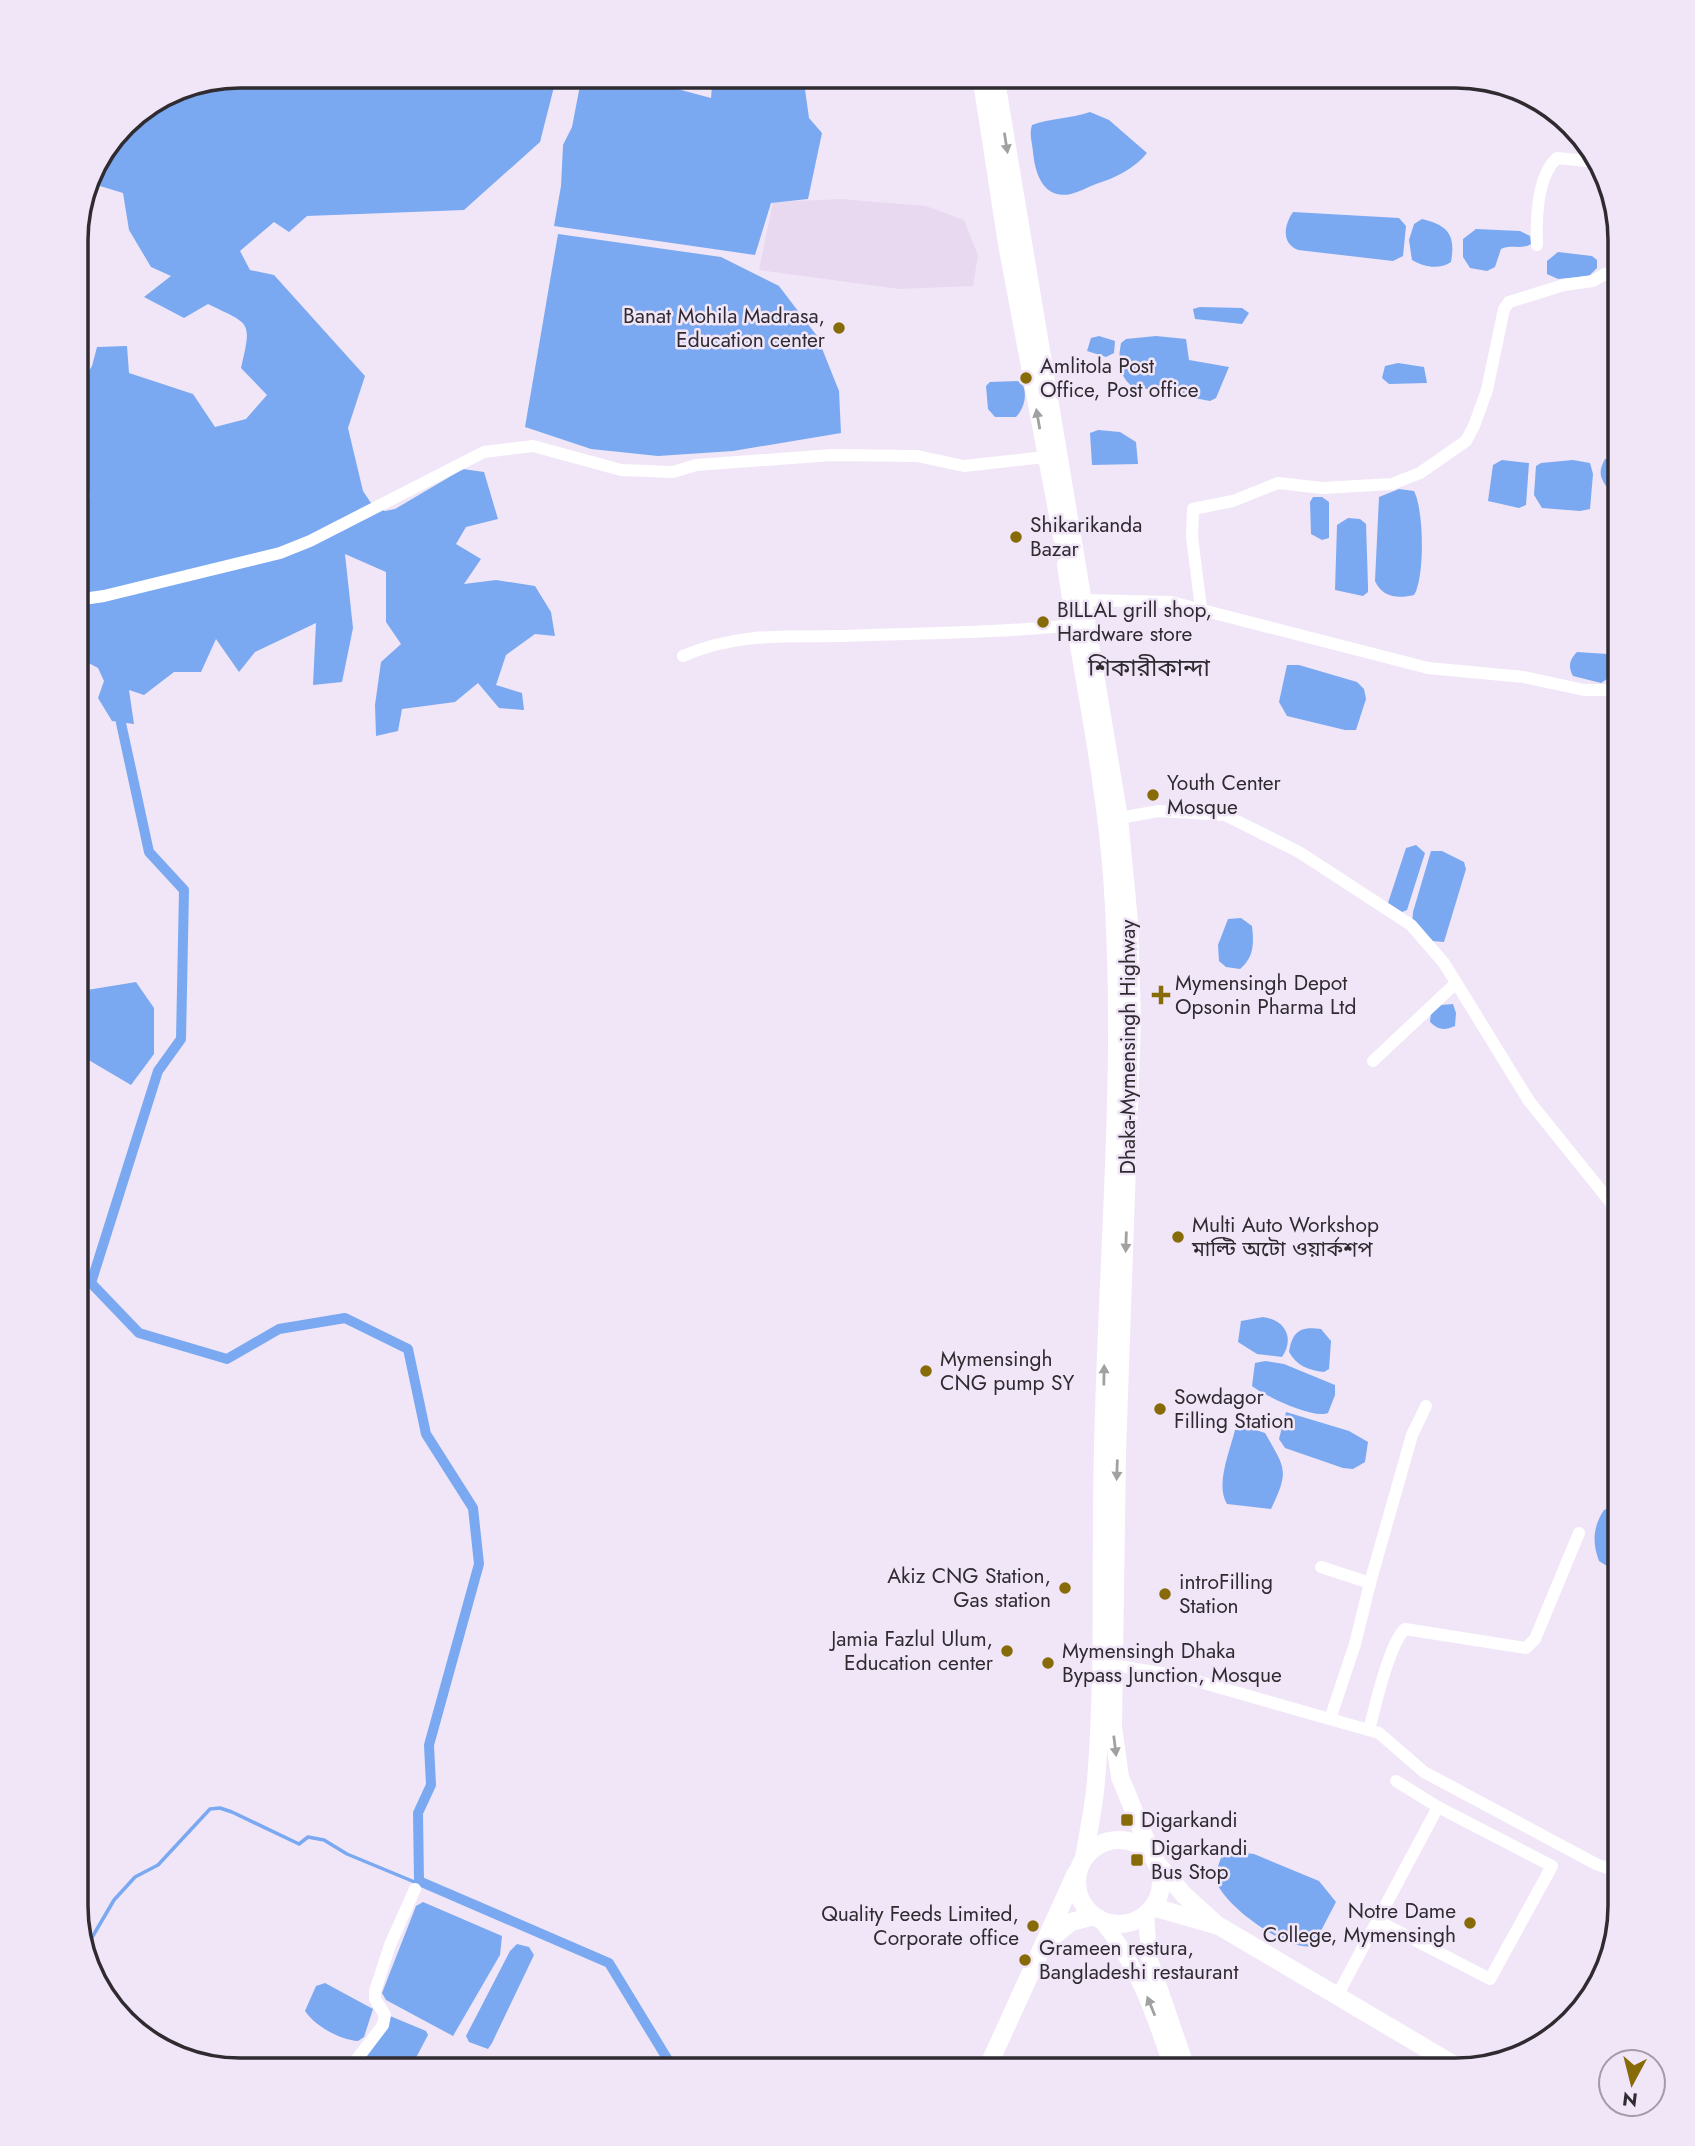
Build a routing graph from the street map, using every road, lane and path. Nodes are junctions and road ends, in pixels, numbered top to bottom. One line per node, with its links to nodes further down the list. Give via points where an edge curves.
1 (983, 88): 6 (highway, Dhaka-Mymensingh Highway, one-way to 1)
2 (997, 88): 6 (highway, Dhaka-Mymensingh Highway, one-way to 6)
3 (1585, 161): 4 (street, via 1557,158 1548,166 1536,218)
4 (1537, 245)
5 (1608, 274): 9 (street, via 1509,302 1500,321 1487,390 1466,441 1420,473 1392,484 1322,488 1278,483 1193,509)
6 (1053, 456): 7 (street, via 964,466 917,456 832,455 696,465 673,472 621,470 533,446 484,452 280,553); 8 (highway, Dhaka-Mymensingh Highway); 10 (highway, Dhaka-Mymensingh Highway)
7 (88, 598)
8 (1084, 600): 9 (street, via 1171,602); 13 (highway, Dhaka-Mymensingh Highway)
9 (1201, 608): 12 (street, via 1428,668)
10 (1075, 625): 11 (street, via 953,634 753,636 712,643); 27 (highway, Dhaka-Mymensingh Highway, one-way to 10, via 1096,1784 1099,1721 1104,1394 1116,1159 1118,1005 1112,874)
11 (683, 656)
12 (1608, 690)
13 (1119, 818): 14 (street, via 1159,811 1226,815 1298,852 1411,925); 21 (highway, Dhaka-Mymensingh Highway, one-way to 21, via 1132,1020)
14 (1456, 983): 15 (street); 16 (street, via 1529,1101)
15 (1373, 1061)
16 (1608, 1199)
17 (1426, 1406): 20 (street, via 1412,1435)
18 (1579, 1533): 23 (street, via 1535,1639 1526,1648 1405,1629)
19 (1321, 1567): 20 (street)
20 (1370, 1583): 22 (street)
21 (1112, 1665): 22 (street, via 1179,1676); 26 (highway, Dhaka-Mymensingh Highway, one-way to 26, via 1120,1777)
22 (1330, 1719): 23 (street)
23 (1369, 1730): 28 (street, via 1379,1733 1424,1772)
24 (1396, 1781): 25 (street)
25 (1438, 1807): 32 (street); 32 (street, via 1552,1866 1490,1979)
26 (1154, 1859): 27 (highway, via 1142,1846 1117,1840 1104,1842); 30 (highway, via 1161,1887); 33 (highway, via 1184,1895)
27 (1081, 1863): 31 (highway, via 1077,1889); 34 (highway)
28 (1608, 1868)
29 (415, 1889): 36 (street, via 375,1992 385,2015 383,2025)
30 (1149, 1911): 31 (highway, via 1128,1923); 33 (highway); 39 (main road, via 1149,1957)
31 (1097, 1918): 34 (highway, via 1063,1928); 38 (main road, one-way to 31, via 1131,1961)
32 (1378, 1921): 35 (street)
33 (1219, 1926): 35 (highway)
34 (1040, 1954): 37 (highway)
35 (1337, 1996): 40 (highway)
36 (357, 2058)
37 (992, 2058)
38 (1169, 2058)
39 (1184, 2058)
40 (1442, 2058)

